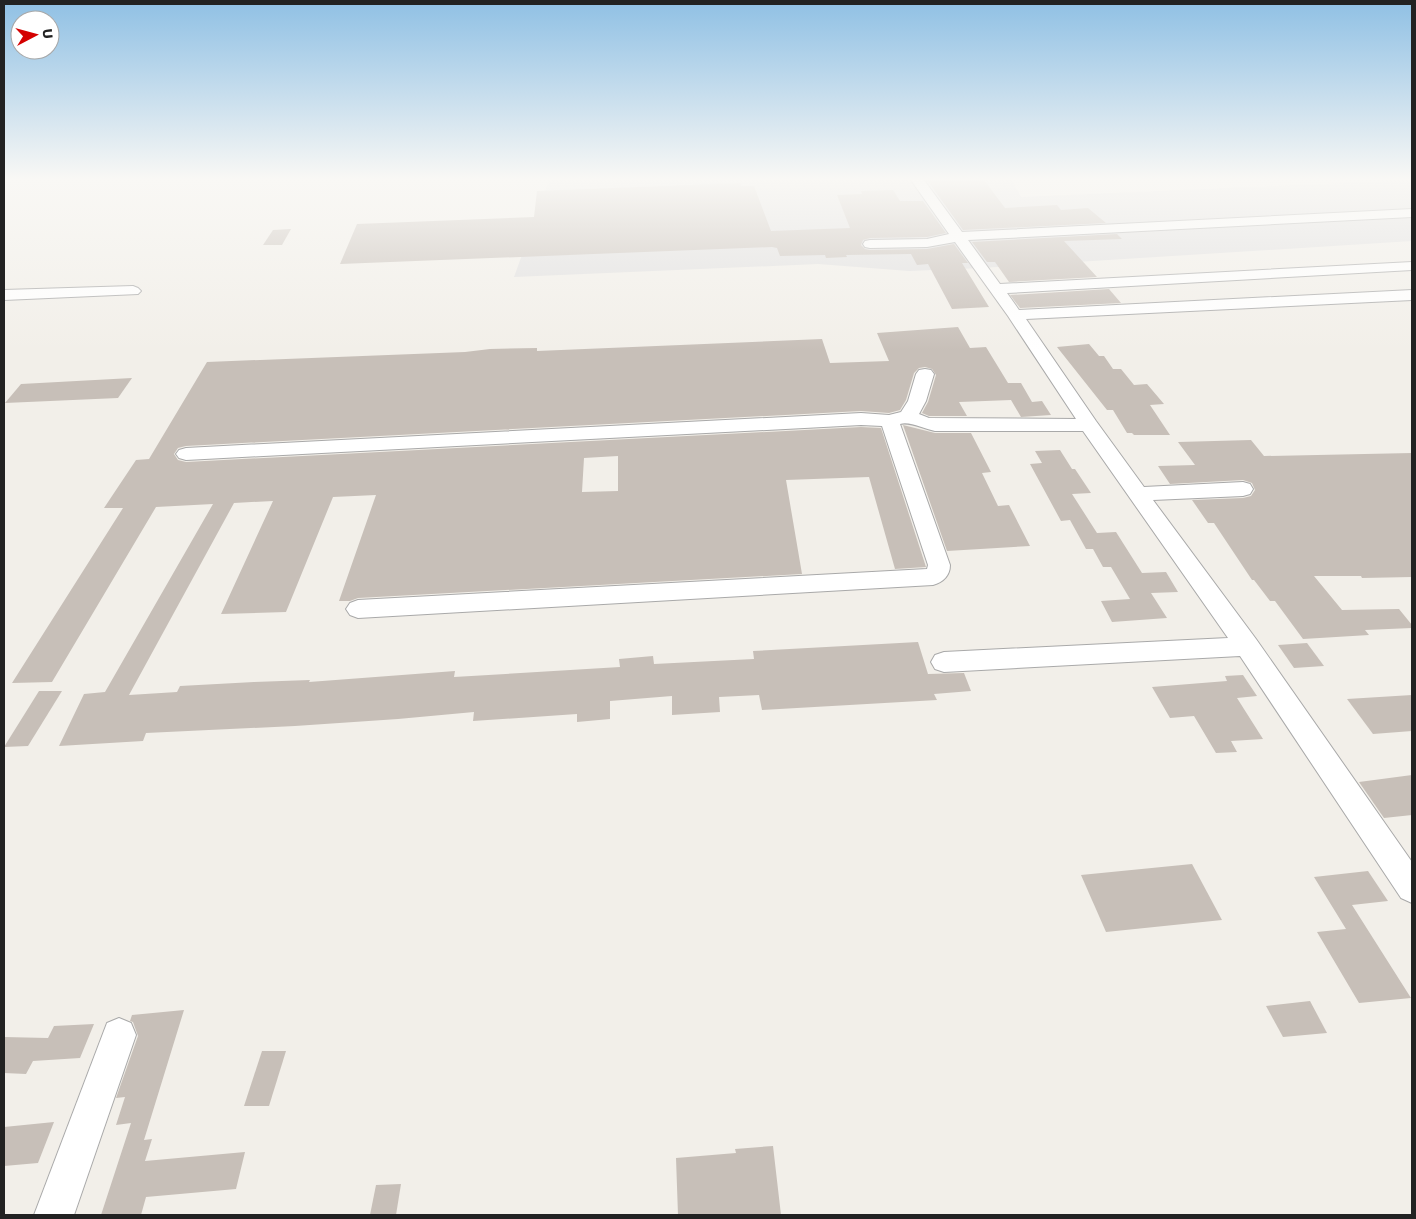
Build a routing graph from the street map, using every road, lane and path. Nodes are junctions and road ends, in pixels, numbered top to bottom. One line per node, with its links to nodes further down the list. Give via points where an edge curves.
1 (957, 237): 2 (street, via 927,243); 4 (street)
2 (870, 244)
3 (1412, 266): 4 (street)
4 (995, 289): 8 (street)
5 (134, 291): 6 (street)
6 (4, 295)
7 (1412, 295): 8 (street)
8 (1015, 315): 11 (street)
9 (925, 374): 10 (street, via 917,400)
10 (899, 418): 11 (street, via 935,425); 12 (street); 15 (street, via 939,565 939,571 933,577)
11 (1090, 425): 14 (street)
12 (186, 454)
13 (1243, 488): 14 (street)
14 (1138, 494): 16 (street)
15 (358, 609)
16 (1247, 646): 17 (street); 18 (street)
17 (944, 662)
18 (1412, 888)
19 (119, 1035): 20 (street)
20 (54, 1215)

